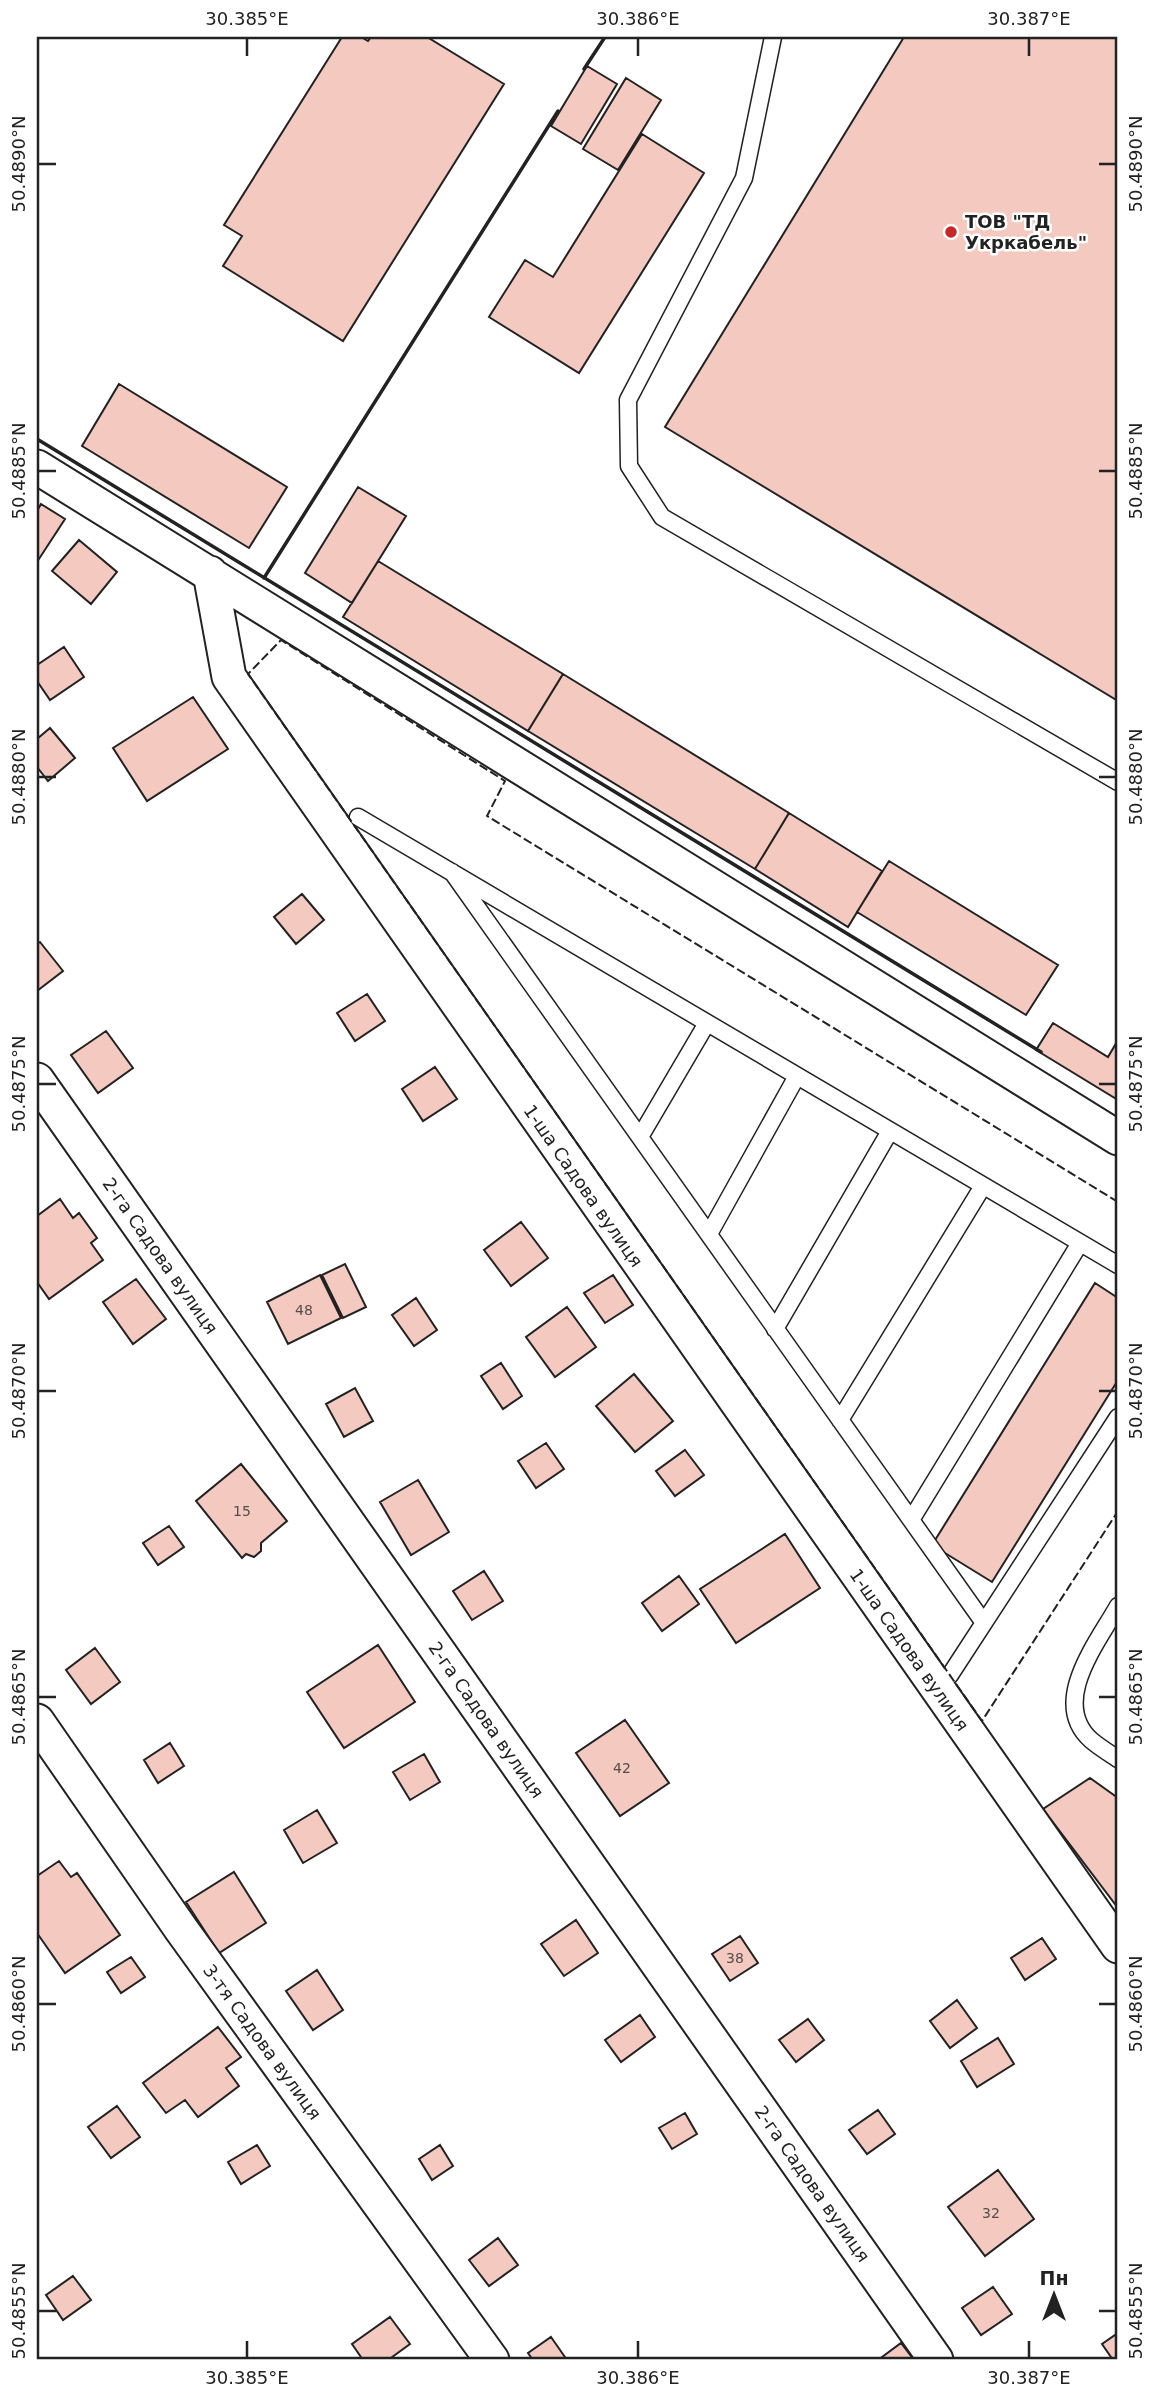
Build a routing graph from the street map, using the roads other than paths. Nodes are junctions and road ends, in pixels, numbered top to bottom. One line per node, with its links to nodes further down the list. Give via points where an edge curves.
1 (773, 37): 4 (lane, via 744,178 628,400 629,466 662,517)
2 (37, 467): 3 (street)
3 (210, 573): 12 (street); 23 (street, 1-ша Садова вулиця, via 229,677)
4 (1118, 782)
5 (358, 817): 6 (lane)
6 (452, 872): 7 (lane); 11 (lane)
7 (707, 1023): 8 (lane); 11 (lane)
8 (797, 1076): 10 (lane); 14 (lane)
9 (37, 1080): 28 (street, 2-га Садова вулиця)
10 (890, 1131): 13 (lane); 17 (lane)
11 (640, 1137): 14 (lane)
12 (1118, 1138)
13 (983, 1186): 15 (lane); 19 (lane)
14 (709, 1234): 17 (lane)
15 (1080, 1243): 16 (lane); 20 (lane)
16 (1118, 1265)
17 (775, 1329): 19 (lane)
18 (1118, 1417): 22 (lane)
19 (840, 1420): 20 (lane)
20 (911, 1520): 22 (lane)
21 (1118, 1606): 25 (lane, via 1074,1694 1076,1717 1089,1738)
22 (984, 1623): 23 (lane, via 950,1675)
23 (935, 1688): 26 (street, 1-ша Садова вулиця)
24 (37, 1721): 27 (street, 3-тя Садова вулиця)
25 (1118, 1759)
26 (1118, 1946)
27 (492, 2360)
28 (936, 2360)

